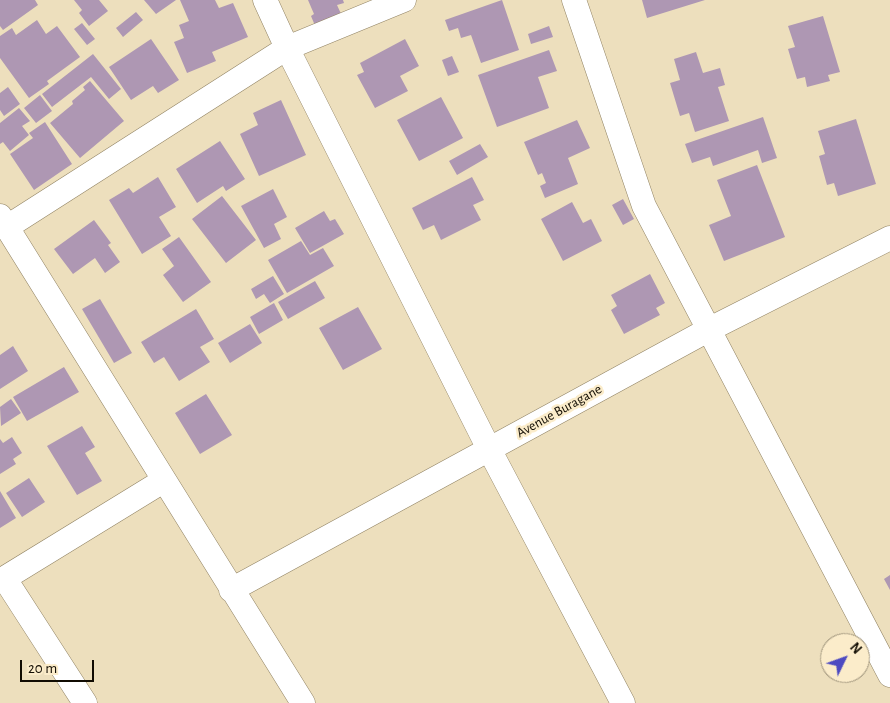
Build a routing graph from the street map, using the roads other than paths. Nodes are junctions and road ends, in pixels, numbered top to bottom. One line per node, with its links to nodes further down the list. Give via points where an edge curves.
1 (265, 0): 4 (street)
2 (404, 0): 4 (street)
3 (574, 0): 7 (street, via 644,206)
4 (286, 48): 5 (street); 8 (street)
5 (4, 222): 9 (street)
6 (890, 238): 7 (street, Avenue Buragane)
7 (708, 330): 8 (street, Avenue Buragane); 12 (street)
8 (489, 449): 11 (street, Avenue Buragane); 15 (street)
9 (163, 481): 10 (street); 11 (street)
10 (2, 580): 13 (street)
11 (231, 590): 14 (street)
12 (890, 675)
13 (85, 703)
14 (303, 703)
15 (623, 703)

